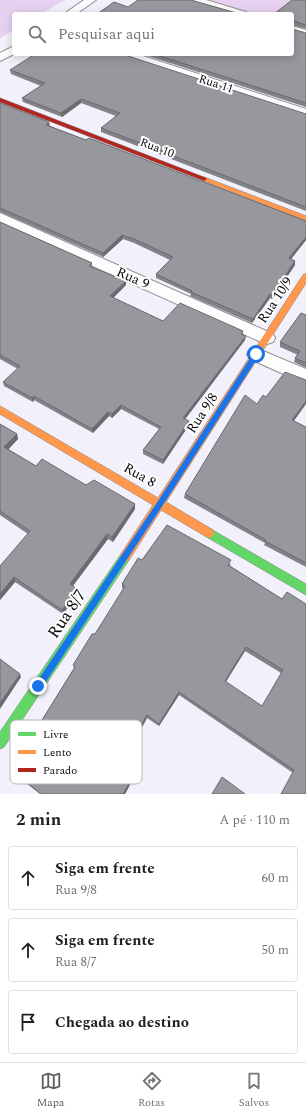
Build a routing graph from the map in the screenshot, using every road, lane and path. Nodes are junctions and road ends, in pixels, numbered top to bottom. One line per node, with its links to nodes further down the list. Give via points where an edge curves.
1 (91, 0): 3 (street)
2 (195, 0): 4 (street)
3 (72, 12)
4 (235, 12)
5 (294, 30): 6 (street)
6 (306, 33)
7 (12, 50): 9 (street)
8 (131, 56): 11 (street, Rua 11)
9 (0, 58)
10 (0, 100): 13 (street, Rua 10)
11 (306, 114)
12 (0, 218): 15 (street, Rua 9)
13 (306, 219)
14 (306, 277): 15 (street, Rua 10/9)
15 (267, 338): 16 (street, Rua 9/8)
16 (256, 354): 17 (street); 19 (street, Rua 9/8)
17 (306, 377)
18 (0, 410): 19 (street, Rua 8)
19 (161, 503): 20 (street, Rua 8); 21 (street, Rua 8/7)
20 (306, 590)
21 (15, 720)
22 (10, 728): 23 (street, Rua 8/7)
23 (0, 743)

